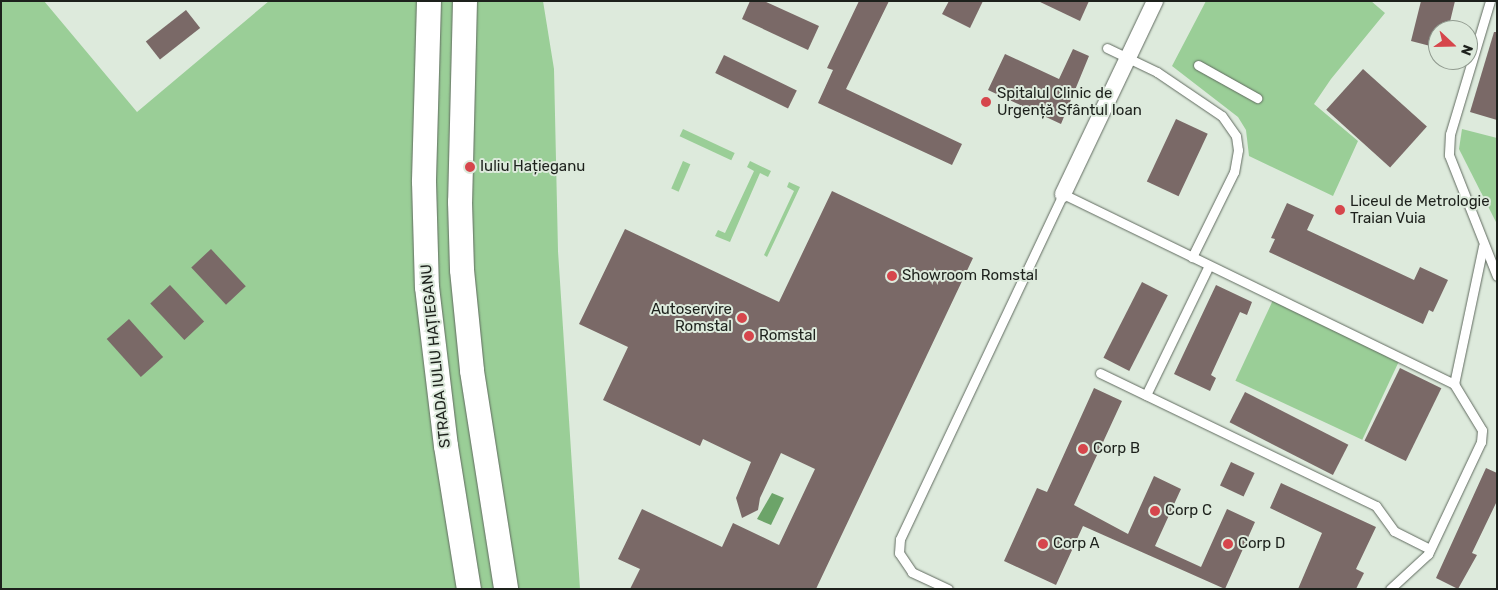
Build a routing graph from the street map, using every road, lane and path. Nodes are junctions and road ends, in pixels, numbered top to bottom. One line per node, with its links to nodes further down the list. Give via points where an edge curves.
1 (465, 1): 5 (main road)
2 (1155, 1): 7 (street)
3 (1490, 1): 11 (lane, via 1449,145 1451,164)
4 (428, 12): 5 (main road); 19 (main road, STRADA IULIU HAȚIEGANU, via 424,182 427,288 435,367)
5 (464, 26): 20 (main road, via 460,202 462,270 472,371)
6 (1107, 48): 7 (lane)
7 (1128, 58): 10 (street); 12 (lane, via 1157,72 1222,116 1236,136 1238,150 1234,172)
8 (1198, 65): 9 (lane)
9 (1257, 98)
10 (1063, 194): 12 (lane); 21 (lane, via 900,539 899,553 912,572)
11 (1483, 246): 14 (lane); 16 (lane)
12 (1192, 256): 13 (lane)
13 (1209, 265): 16 (lane); 17 (lane)
14 (1497, 276)
15 (1100, 374): 17 (lane)
16 (1454, 384): 18 (lane, via 1483,435)
17 (1146, 395): 18 (lane, via 1376,506 1394,530)
18 (1430, 549): 22 (lane)
19 (469, 589)
20 (506, 589)
21 (948, 589)
22 (1390, 589)

